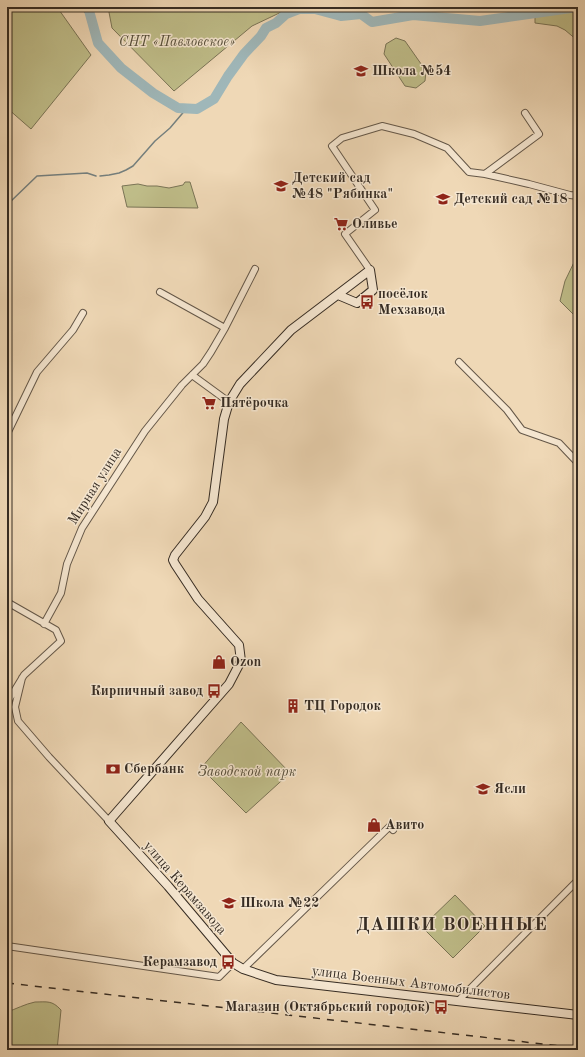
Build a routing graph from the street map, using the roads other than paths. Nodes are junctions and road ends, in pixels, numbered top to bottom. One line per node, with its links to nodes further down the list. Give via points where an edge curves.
1 (525, 113): 2 (street, via 539,134)
2 (485, 174): 3 (street); 5 (street, via 469,172 447,148 414,134 382,126 342,138 332,146 375,210 345,234)
3 (578, 196)
4 (255, 269): 9 (street, Мирная улица)
5 (370, 270): 7 (street); 7 (street, via 373,290 357,304)
6 (160, 292): 9 (street)
7 (338, 294): 12 (street, via 291,330 240,384)
8 (83, 313): 13 (street, via 73,330 37,372)
9 (225, 328): 11 (street, Мирная улица, via 203,364)
10 (459, 362): 14 (street, via 507,410 522,430 559,443)
11 (192, 375): 12 (street); 16 (street, Мирная улица, via 145,431 82,528 67,564 61,593)
12 (229, 402): 19 (street, via 224,419 213,502 173,560 198,599 239,645 241,661 230,684)
13 (7, 434)
14 (578, 463)
15 (7, 602): 16 (street)
16 (44, 624): 17 (street, via 56,630 61,641)
17 (22, 678): 18 (street); 19 (street, улица Керамзавода, via 15,707 18,721)
18 (7, 703)
19 (108, 821): 23 (street, улица Керамзавода, via 168,886)
20 (393, 830): 24 (street, via 390,826)
21 (578, 880): 25 (street)
22 (7, 946): 23 (street, via 219,977)
23 (233, 963): 24 (street, улица Керамзавода)
24 (243, 969): 25 (street, улица Военных Автомобилистов, via 276,980)
25 (458, 1001): 26 (street, улица Военных Автомобилистов)
26 (578, 1016)

